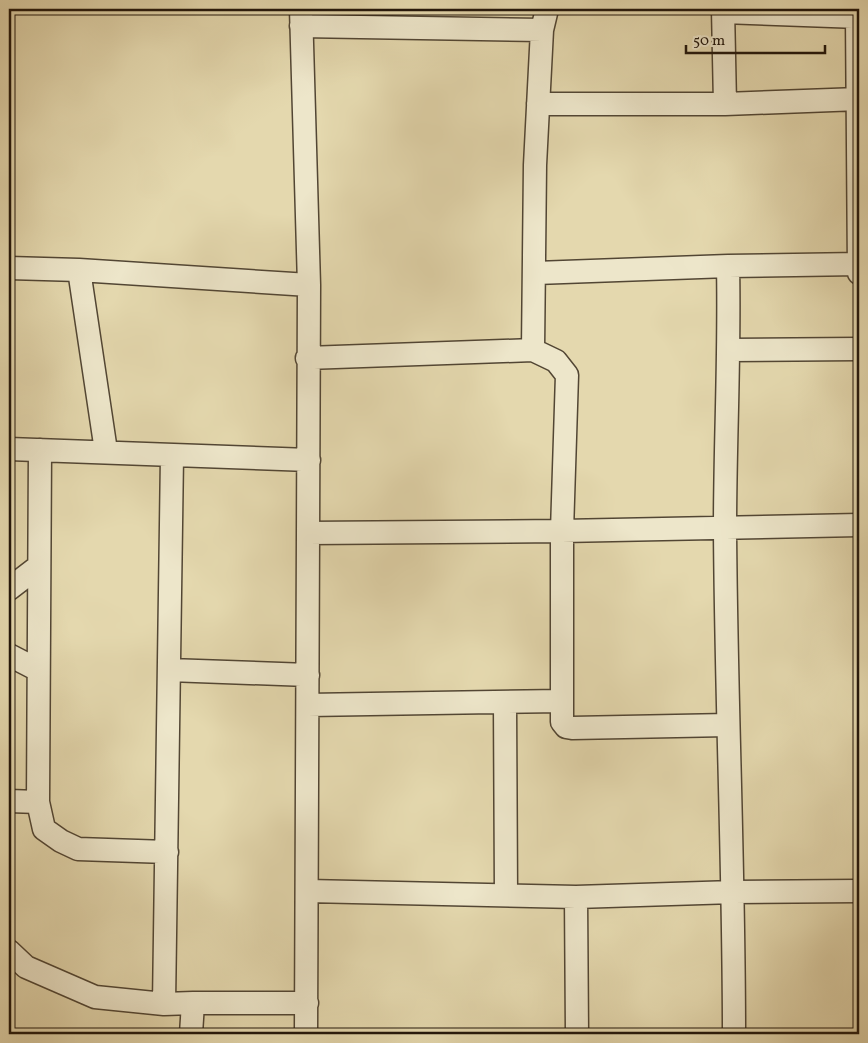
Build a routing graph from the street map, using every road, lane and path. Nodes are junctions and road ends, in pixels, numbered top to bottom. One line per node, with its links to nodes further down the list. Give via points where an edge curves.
1 (723, 10): 3 (street); 7 (street)
2 (301, 17): 4 (street); 14 (street)
3 (858, 17): 5 (street)
4 (544, 20): 6 (street)
5 (859, 99): 7 (street); 8 (street)
6 (538, 104): 7 (street); 12 (street)
7 (724, 104)
8 (859, 264): 9 (street); 13 (street)
9 (728, 266): 12 (street); 17 (street)
10 (9, 268): 11 (street)
11 (79, 270): 14 (street); 21 (street)
12 (536, 273): 16 (street)
13 (859, 273)
14 (309, 285): 18 (street)
15 (859, 349): 17 (street)
16 (533, 350): 18 (street); 26 (street, via 556,361 567,375)
17 (730, 350): 25 (street)
18 (307, 358): 23 (street)
19 (9, 448): 20 (street)
20 (40, 450): 21 (street); 28 (street)
21 (106, 451): 22 (street)
22 (172, 456): 23 (street); 32 (street)
23 (309, 460): 27 (street)
24 (859, 525): 25 (street)
25 (726, 527): 26 (street); 37 (street)
26 (562, 531): 27 (street); 34 (street)
27 (308, 533): 33 (street)
28 (39, 566): 29 (street); 31 (street)
29 (9, 589)
30 (9, 655): 31 (street)
31 (38, 670): 39 (street)
32 (169, 670): 33 (street); 40 (street)
33 (308, 675): 36 (street)
34 (561, 701): 35 (street); 37 (street, via 562,722 572,728)
35 (505, 702): 36 (street); 44 (street)
36 (308, 704): 41 (street)
37 (728, 724): 43 (street)
38 (9, 800): 39 (street)
39 (38, 802): 40 (street, via 44,829 78,848)
40 (167, 852): 49 (street)
41 (308, 891): 44 (street); 48 (street)
42 (859, 891): 43 (street)
43 (734, 892): 45 (street); 53 (street)
44 (506, 896): 45 (street)
45 (576, 897): 52 (street)
46 (9, 951): 49 (street, via 26,967 95,997)
47 (194, 1003): 48 (street); 49 (street); 50 (street)
48 (307, 1003): 51 (street)
49 (164, 1004)
50 (191, 1034)
51 (306, 1034)
52 (577, 1034)
53 (734, 1034)

